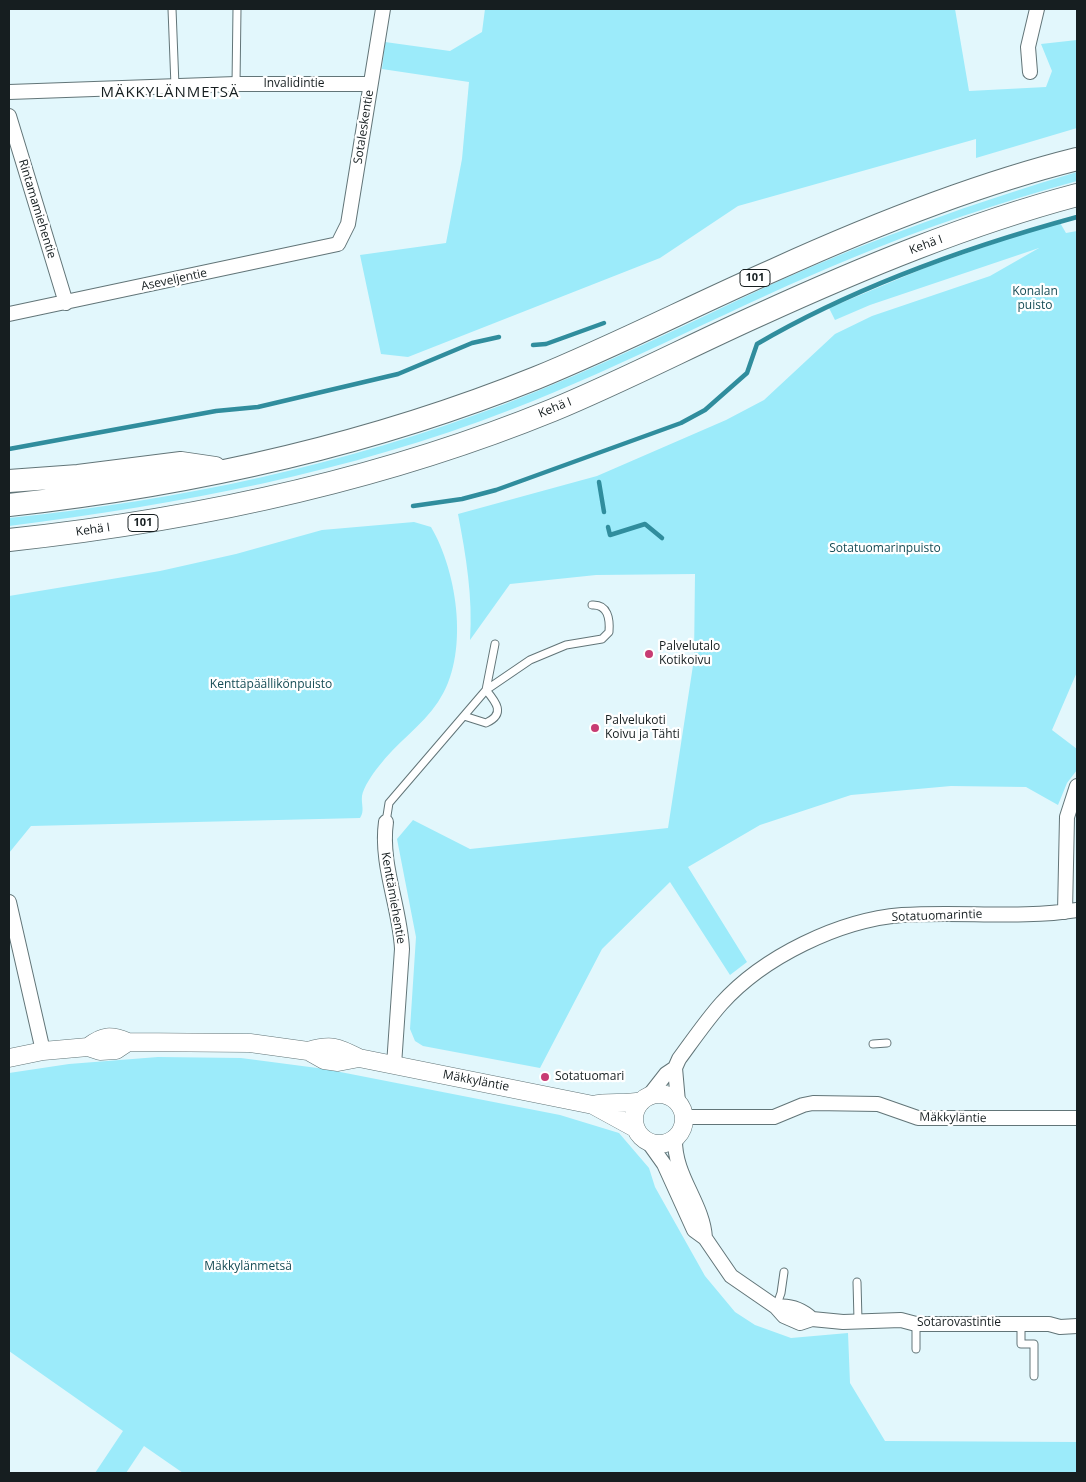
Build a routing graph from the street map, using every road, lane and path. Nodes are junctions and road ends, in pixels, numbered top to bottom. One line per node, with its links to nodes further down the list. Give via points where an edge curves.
1 (172, 9): 8 (lane)
2 (237, 9): 6 (lane)
3 (382, 9): 7 (street, Sotaleskentie)
4 (1037, 9): 5 (street, via 1028,47)
5 (1030, 72)
6 (236, 84): 7 (street, Invalidintie); 8 (street, Invalidintie)
7 (370, 84): 13 (street, Sotaleskentie, via 348,224)
8 (176, 86): 9 (street, Invalidintie)
9 (9, 92)
10 (9, 116): 14 (street, Rintamamiehentie)
11 (1077, 160): 16 (highway, 101, via 977,190 870,229 537,378 431,417)
12 (1077, 196): 19 (highway, Kehä I / 101, via 982,224 912,250 759,315 552,410 447,450 275,497 179,518)
13 (338, 244): 14 (street, Aseveljentie)
14 (66, 303): 15 (street, Aseveljentie)
15 (9, 314)
16 (230, 471): 17 (highway, 101, via 181,463); 18 (highway, 101, via 100,494)
17 (9, 481)
18 (9, 505)
19 (9, 540)
20 (592, 606): 22 (lane, via 603,607 608,613 609,632 602,639 547,652 505,675)
21 (495, 644): 22 (lane)
22 (486, 690): 23 (lane); 23 (lane, via 497,703 494,719 486,723)
23 (464, 716): 25 (lane, via 389,803)
24 (1077, 786): 27 (street, via 1067,817)
25 (386, 822): 32 (street, Kenttämiehentie, via 383,840 402,933)
26 (9, 902): 30 (street)
27 (1071, 911): 33 (street, Sotatuomarintie, via 901,915 809,940 769,964 722,1003)
28 (887, 1043): 29 (lane)
29 (873, 1044)
30 (43, 1051): 31 (street, Mäkkyläntie); 32 (street, Mäkkyläntie, via 88,1046 98,1038 128,1042 250,1043 308,1051 325,1046 341,1048 359,1058)
31 (9, 1058)
32 (394, 1065): 35 (street, Mäkkyläntie)
33 (675, 1068): 34 (street, Sotatuomarintie); 36 (street)
34 (645, 1099): 35 (street, Mäkkyläntie, via 630,1104); 36 (street, via 667,1095); 38 (street, via 635,1113)
35 (593, 1105): 38 (street, Mäkkyläntie)
36 (681, 1109): 37 (street, Mäkkyläntie, via 774,1117 813,1103 878,1104 918,1118); 39 (street, via 683,1129)
37 (1077, 1118)
38 (635, 1128): 40 (street, via 643,1139)
39 (675, 1139): 40 (street, via 663,1144); 41 (street, Sotarovastintie, via 676,1159 704,1225)
40 (650, 1142): 41 (street, Sotarovastintie, via 664,1164 694,1230)
41 (705, 1238): 44 (street, Sotarovastintie, via 731,1276)
42 (784, 1272): 44 (lane)
43 (857, 1282): 45 (lane)
44 (776, 1306): 45 (street, Sotarovastintie, via 804,1311 812,1319)
45 (858, 1320): 46 (street, Sotarovastintie, via 901,1320)
46 (916, 1324): 47 (street, Sotarovastintie); 49 (lane)
47 (1021, 1324): 48 (street, Sotarovastintie); 50 (lane, via 1021,1344 1034,1344)
48 (1077, 1326)
49 (916, 1349)
50 (1034, 1376)

